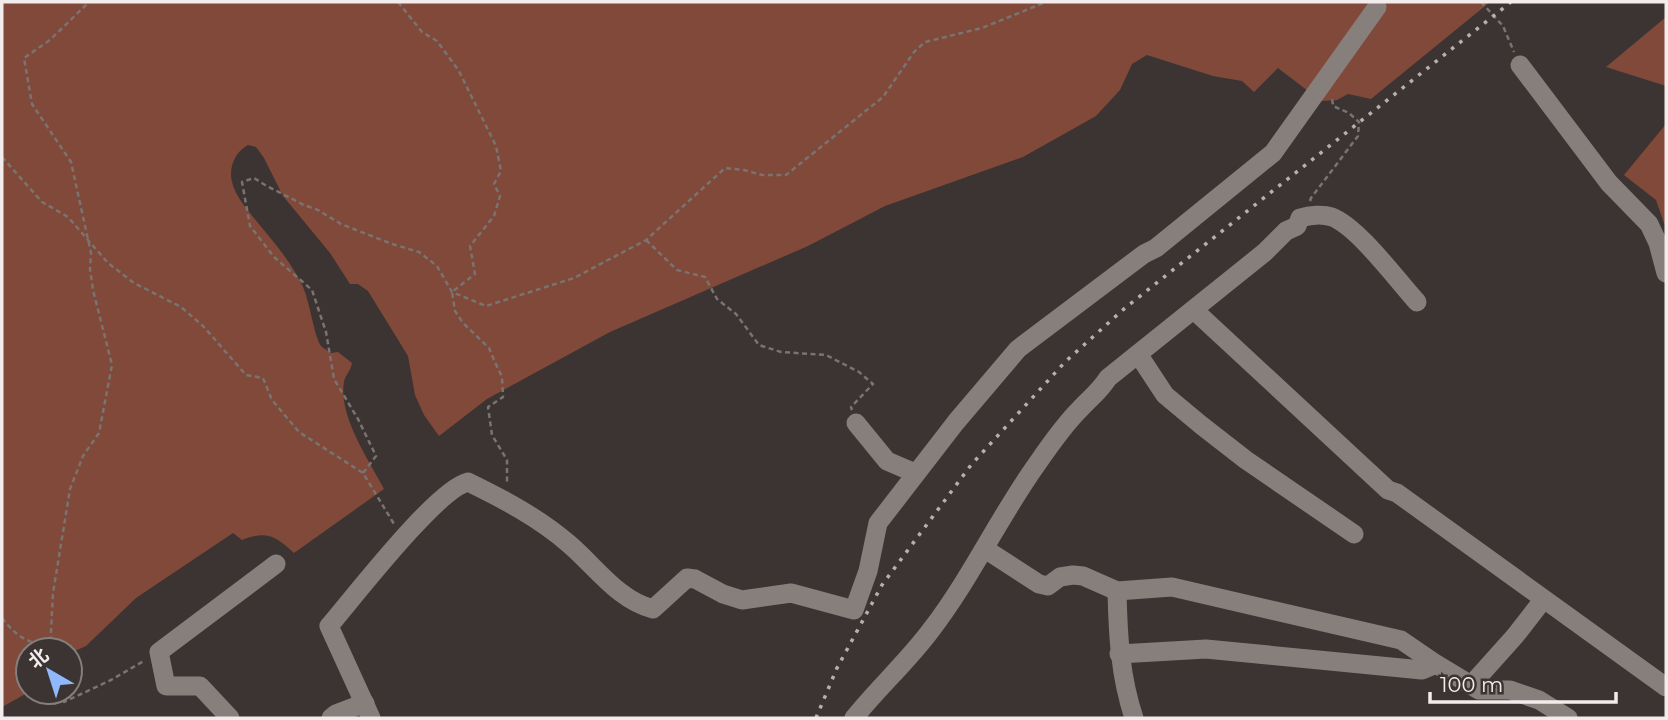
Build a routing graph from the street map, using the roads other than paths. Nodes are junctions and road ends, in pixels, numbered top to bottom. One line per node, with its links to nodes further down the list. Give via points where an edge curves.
1 (1377, 7): 8 (street, via 1273,153 1156,248 1018,349)
2 (1520, 65): 3 (street, via 1609,183 1649,224)
3 (1666, 273)
4 (1417, 302): 5 (street, via 1349,227 1331,216 1309,215 1300,218 1297,226)
5 (1195, 311): 6 (street); 13 (street, via 1388,490)
6 (1138, 354): 9 (street, via 1165,395 1201,425); 10 (street, via 1078,410 1036,465)
7 (856, 423): 8 (street, via 887,461)
8 (915, 473): 18 (street, via 878,523 854,610 791,593 742,600 695,579 687,579 653,609 639,606 567,542 515,506 468,482 460,484 403,539 330,626)
9 (1354, 534)
10 (985, 549): 12 (street, via 1039,584 1048,586 1073,575); 21 (street, via 931,631)
11 (276, 564): 19 (street, via 159,652 166,686 200,686)
12 (1116, 591): 14 (street); 15 (street, via 1172,587 1314,618 1401,640)
13 (1543, 600): 16 (street); 17 (street)
14 (1119, 654): 15 (street, via 1206,649 1422,670); 22 (street)
15 (1436, 664): 16 (street)
16 (1472, 684): 23 (street, via 1479,690 1510,690)
17 (1666, 687)
18 (368, 711): 20 (street, via 336,713)
19 (230, 718)
20 (331, 718)
21 (854, 718)
22 (1134, 718)
23 (1568, 718)

